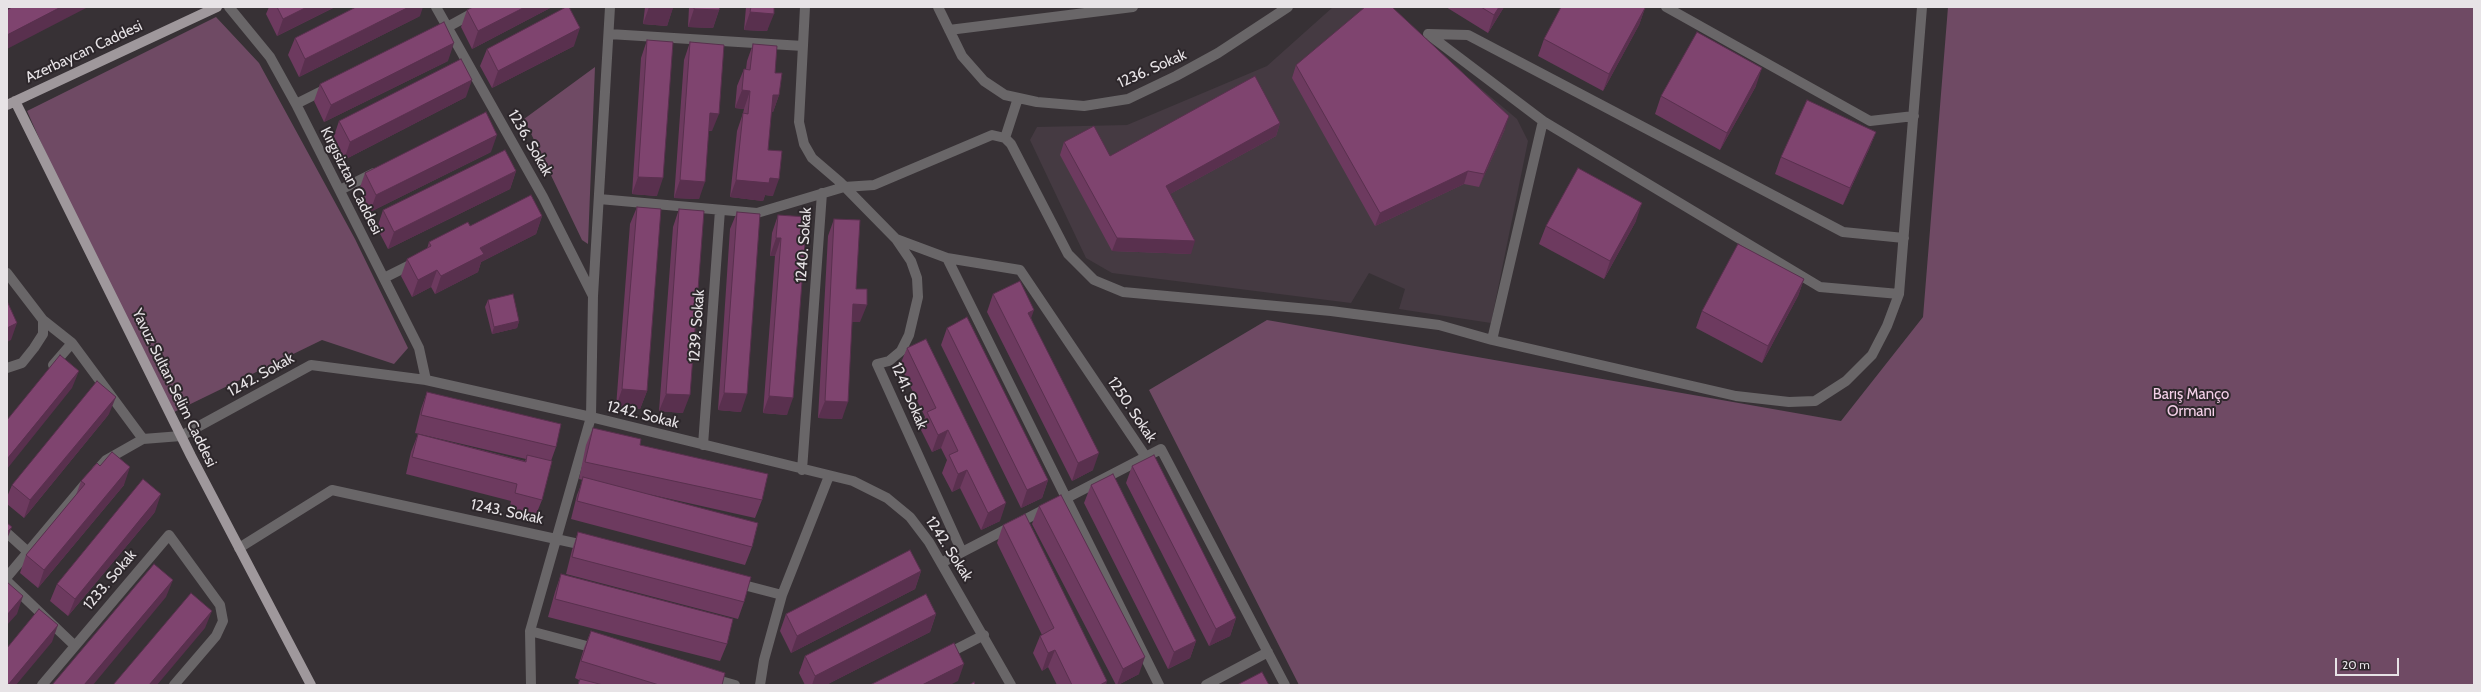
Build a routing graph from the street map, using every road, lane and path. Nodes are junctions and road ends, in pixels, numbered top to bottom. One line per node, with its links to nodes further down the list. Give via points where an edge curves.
1 (217, 7): 19 (main road, Azerbaycan Caddesi)
2 (229, 7): 20 (street, Kırgısiztan Caddesi, via 270,57)
3 (436, 7): 12 (street, 1236. Sokak)
4 (484, 7): 12 (street)
5 (610, 7): 15 (street, 1236. Sokak)
6 (805, 7): 16 (street)
7 (938, 7): 13 (street, 1236. Sokak)
8 (1133, 7): 13 (street)
9 (1288, 7): 18 (street, 1236. Sokak, via 1218,54 1128,99 1084,106)
10 (1666, 7): 21 (street, via 1870,121)
11 (1922, 7): 21 (street)
12 (447, 27): 14 (street); 37 (street, 1236. Sokak)
13 (949, 30): 18 (street, 1236. Sokak, via 962,56 984,81 1005,95)
14 (433, 34)
15 (609, 34): 16 (street); 28 (street, 1236. Sokak)
16 (803, 46): 25 (street, via 799,122 804,144 812,158)
17 (337, 83): 20 (street)
18 (1018, 98): 23 (street)
19 (11, 103): 45 (main road, Yavuz Sultan Selim Caddesi)
20 (296, 104): 26 (street, Kırgısiztan Caddesi)
21 (1914, 116): 30 (street)
22 (1543, 121): 30 (street, via 1428,34 1468,36 1843,232); 36 (street, via 1820,287); 39 (street)
23 (1004, 138): 25 (street, 1240. Sokak, via 992,135 874,185); 39 (street, via 1011,144 1068,254 1094,280 1123,292 1331,311 1439,325)
24 (382, 169): 26 (street)
25 (844, 187): 27 (street, 1240. Sokak); 31 (street, 1241. Sokak)
26 (340, 190): 35 (street, Kırgısiztan Caddesi)
27 (822, 193): 29 (street, via 757,213); 49 (street, 1240. Sokak)
28 (599, 199): 29 (street); 37 (street, 1236. Sokak)
29 (720, 210): 47 (street, 1239. Sokak)
30 (1904, 238): 36 (street)
31 (896, 239): 33 (street, 1250. Sokak); 57 (street, 1241. Sokak, via 911,261 917,278 915,316 901,351 889,361 877,364)
32 (426, 257): 35 (street)
33 (947, 258): 48 (street, 1250. Sokak, via 1020,270); 51 (street)
34 (7, 274): 38 (street)
35 (384, 278): 43 (street, Kırgısiztan Caddesi, via 419,348)
36 (1899, 294): 39 (street, via 1872,355 1846,381 1815,402 1736,396)
37 (593, 296): 44 (street, 1236. Sokak)
38 (43, 320): 40 (street); 41 (street, via 43,334 34,348 22,363)
39 (1492, 340)
40 (72, 343): 42 (street); 46 (street)
41 (7, 368)
42 (47, 373)
43 (426, 380): 44 (street, 1242. Sokak); 45 (street, 1242. Sokak, via 311,365)
44 (591, 417): 47 (street, 1242. Sokak); 53 (street, 1236. Sokak)
45 (181, 436): 46 (street); 54 (main road, Yavuz Sultan Selim Caddesi)
46 (143, 440): 56 (street, via 106,460)
47 (703, 445): 49 (street, 1242. Sokak)
48 (1146, 457): 51 (street); 67 (street, 1250. Sokak, via 1161,449)
49 (802, 470): 50 (street, 1242. Sokak)
50 (829, 476): 58 (street, 1242. Sokak, via 853,481 887,498 910,517); 62 (street)
51 (1065, 499): 57 (street); 77 (street)
52 (7, 533): 56 (street)
53 (556, 538): 54 (street, 1243. Sokak, via 332,490); 55 (street, 1243. Sokak); 63 (street, 1236. Sokak)
54 (239, 548): 72 (main road, Yavuz Sultan Selim Caddesi)
55 (601, 550)
56 (28, 552): 59 (street)
57 (962, 552): 58 (street)
58 (943, 562): 64 (street, 1242. Sokak)
59 (7, 577)
60 (7, 581): 65 (street)
61 (729, 582): 62 (street)
62 (782, 595): 75 (street, via 764,660)
63 (530, 631): 66 (street); 73 (street, 1236. Sokak)
64 (984, 635): 68 (street); 76 (street, 1242. Sokak)
65 (75, 646): 70 (street, 1233. Sokak); 71 (street, 1233. Sokak, via 169,534 220,606 223,621 216,636)
66 (606, 651)
67 (1268, 652): 78 (street); 79 (street, 1250. Sokak)
68 (936, 660)
69 (697, 675): 74 (street)
70 (42, 685)
71 (174, 685)
72 (311, 685)
73 (530, 685)
74 (735, 685)
75 (760, 685)
76 (1012, 685)
77 (1159, 685)
78 (1206, 685)
79 (1285, 685)

